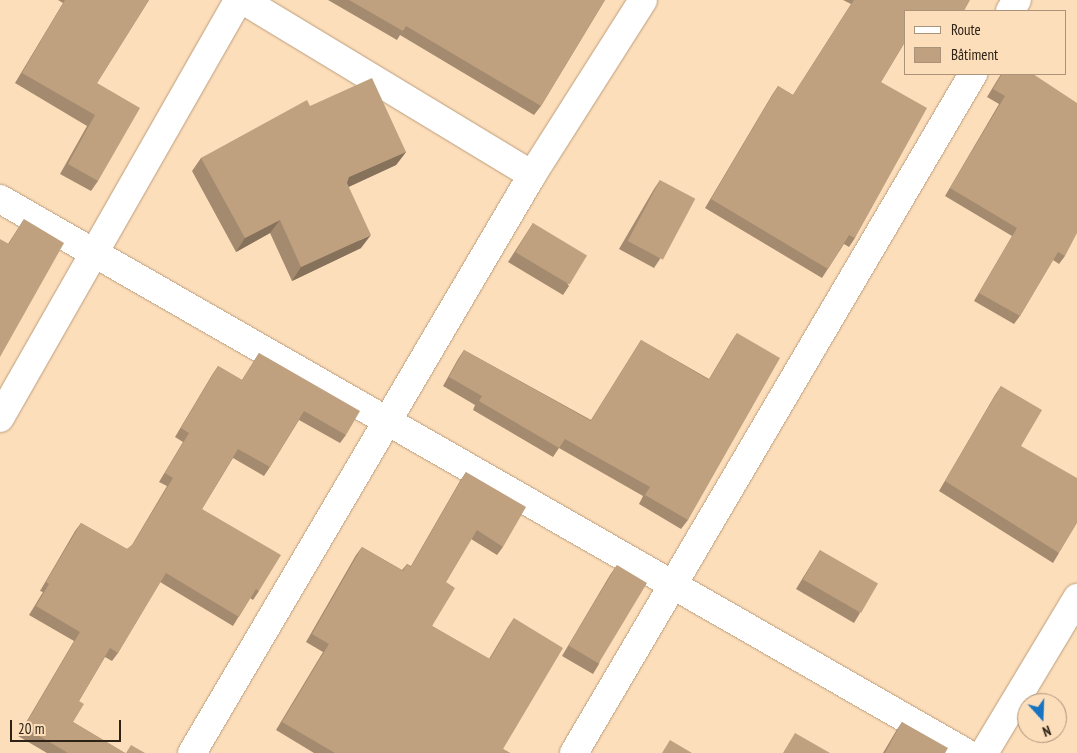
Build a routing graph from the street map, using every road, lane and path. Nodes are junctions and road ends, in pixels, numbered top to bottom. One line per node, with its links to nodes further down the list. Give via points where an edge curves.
1 (238, 0): 7 (street)
2 (243, 0): 5 (street)
3 (643, 0): 5 (street)
4 (972, 75): 10 (street)
5 (532, 175): 9 (street)
6 (0, 199): 7 (street)
7 (95, 251): 8 (street); 9 (street)
8 (0, 418)
9 (388, 420): 10 (street); 12 (street)
10 (673, 584): 13 (street); 14 (street)
11 (1077, 598): 15 (street)
12 (192, 753)
13 (574, 753)
14 (966, 753)
15 (984, 753)

